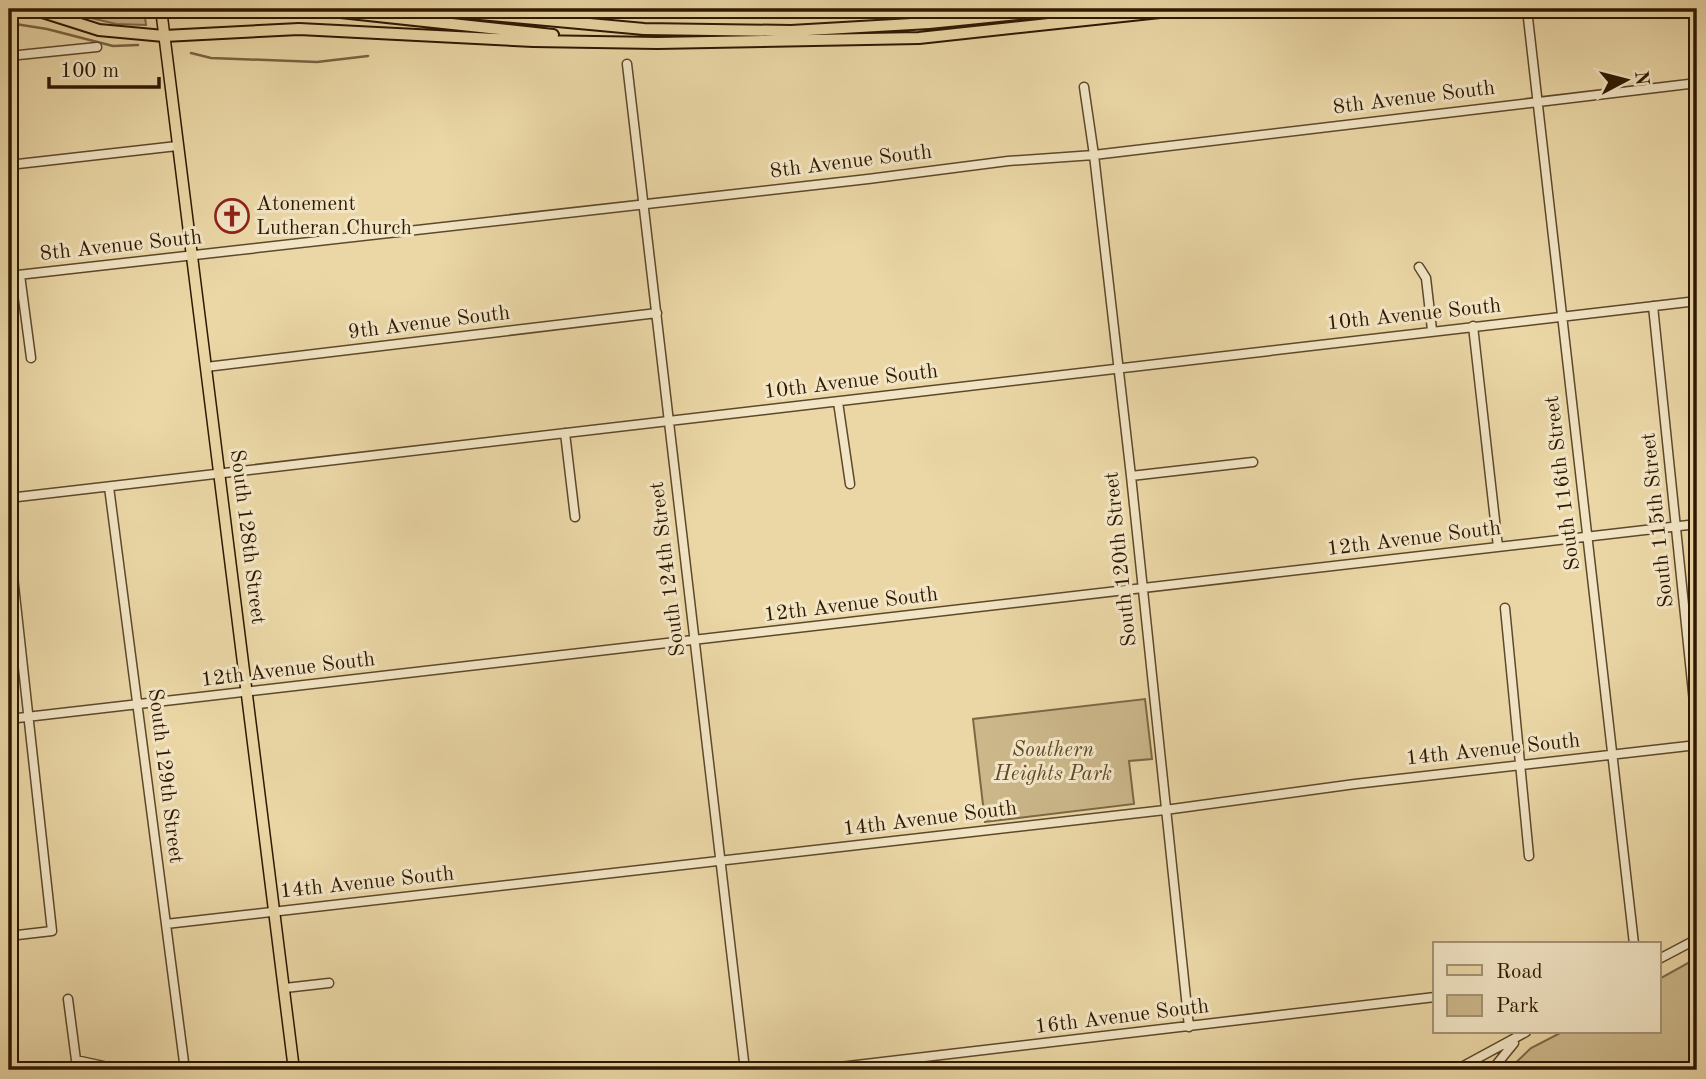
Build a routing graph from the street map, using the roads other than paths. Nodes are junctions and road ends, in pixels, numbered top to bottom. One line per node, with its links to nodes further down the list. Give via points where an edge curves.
1 (33, 9): 10 (highway, via 99,30)
2 (161, 9): 10 (main road, South 128th Street)
3 (313, 9): 11 (highway)
4 (425, 9): 9 (highway)
5 (482, 9): 9 (highway)
6 (1069, 9): 9 (highway, via 790,31)
7 (1188, 9): 11 (highway, via 919,38)
8 (1528, 18): 17 (street, South 116th Street)
9 (579, 23)
10 (164, 36): 11 (highway, via 299,29); 18 (main road, South 128th Street)
11 (615, 42)
12 (97, 47): 13 (street)
13 (9, 57)
14 (627, 64): 21 (street, South 124th Street)
15 (1697, 83): 17 (street, 8th Avenue South)
16 (1084, 87): 19 (street, South 120th Street)
17 (1538, 100): 19 (street, 8th Avenue South); 29 (street, South 116th Street)
18 (177, 146): 20 (street); 22 (main road, South 128th Street)
19 (1094, 155): 21 (street, 8th Avenue South); 34 (street, South 120th Street)
20 (9, 166)
21 (643, 203): 22 (street, 8th Avenue South); 28 (street, South 124th Street)
22 (191, 256): 24 (street, 8th Avenue South); 33 (main road, South 128th Street)
23 (1419, 267): 31 (street, via 1426,278)
24 (20, 275): 25 (street, 8th Avenue South); 32 (street)
25 (9, 276)
26 (1697, 301): 27 (street, 10th Avenue South)
27 (1653, 306): 29 (street, 10th Avenue South); 46 (street, South 115th Street)
28 (657, 313): 33 (street, 9th Avenue South); 36 (street, South 124th Street)
29 (1562, 316): 30 (street, 10th Avenue South); 47 (street, South 116th Street)
30 (1473, 326): 31 (street, 10th Avenue South); 49 (street)
31 (1432, 330): 34 (street, 10th Avenue South)
32 (31, 358)
33 (206, 367): 39 (main road, South 128th Street)
34 (1117, 367): 35 (street, 10th Avenue South); 40 (street, South 120th Street)
35 (838, 402): 36 (street, 10th Avenue South); 41 (street)
36 (668, 422): 37 (street, 10th Avenue South); 52 (street, South 124th Street)
37 (565, 433): 39 (street, 10th Avenue South); 44 (street)
38 (1253, 462): 40 (street)
39 (219, 473): 42 (street, 10th Avenue South); 53 (main road, South 128th Street)
40 (1130, 476): 50 (street, South 120th Street)
41 (850, 484)
42 (109, 487): 43 (street, 10th Avenue South); 54 (street, South 129th Street)
43 (9, 498)
44 (575, 517)
45 (1697, 524): 46 (street, 12th Avenue South)
46 (1677, 527): 47 (street, 12th Avenue South); 57 (street, South 115th Street)
47 (1587, 536): 49 (street, 12th Avenue South); 59 (street, South 116th Street)
48 (9, 540): 55 (street)
49 (1498, 547): 50 (street, 12th Avenue South)
50 (1141, 589): 52 (street, 12th Avenue South); 61 (street, South 120th Street)
51 (1505, 608): 60 (street)
52 (694, 640): 53 (street, 12th Avenue South); 63 (street, South 124th Street)
53 (247, 693): 54 (street, 12th Avenue South); 64 (main road, South 128th Street)
54 (138, 705): 55 (street, 12th Avenue South); 65 (street, South 129th Street)
55 (28, 717): 56 (street, 12th Avenue South); 66 (street, via 52,931)
56 (9, 719)
57 (1697, 731)
58 (1697, 745): 59 (street, 14th Avenue South)
59 (1612, 754): 60 (street, 14th Avenue South); 68 (street, South 116th Street)
60 (1521, 764): 61 (street, 14th Avenue South); 62 (street)
61 (1165, 810): 63 (street, 14th Avenue South); 74 (street, South 120th Street)
62 (1529, 856)
63 (720, 861): 64 (street, 14th Avenue South); 81 (street, South 124th Street)
64 (275, 911): 65 (street, 14th Avenue South); 71 (main road, South 128th Street)
65 (166, 924): 79 (street, South 129th Street)
66 (9, 936)
67 (1697, 939): 69 (street)
68 (1634, 942)
69 (1660, 958)
70 (329, 983): 71 (street)
71 (285, 988): 80 (main road, South 128th Street)
72 (1433, 997): 74 (street, 16th Avenue South)
73 (68, 999): 78 (street, via 76,1060)
74 (1189, 1027): 82 (street, 16th Avenue South)
75 (1523, 1034): 83 (street)
76 (1525, 1034): 77 (street)
77 (1493, 1069): 83 (street)
78 (122, 1070)
79 (185, 1070)
80 (294, 1070)
81 (745, 1070)
82 (814, 1070)
83 (1459, 1070)

